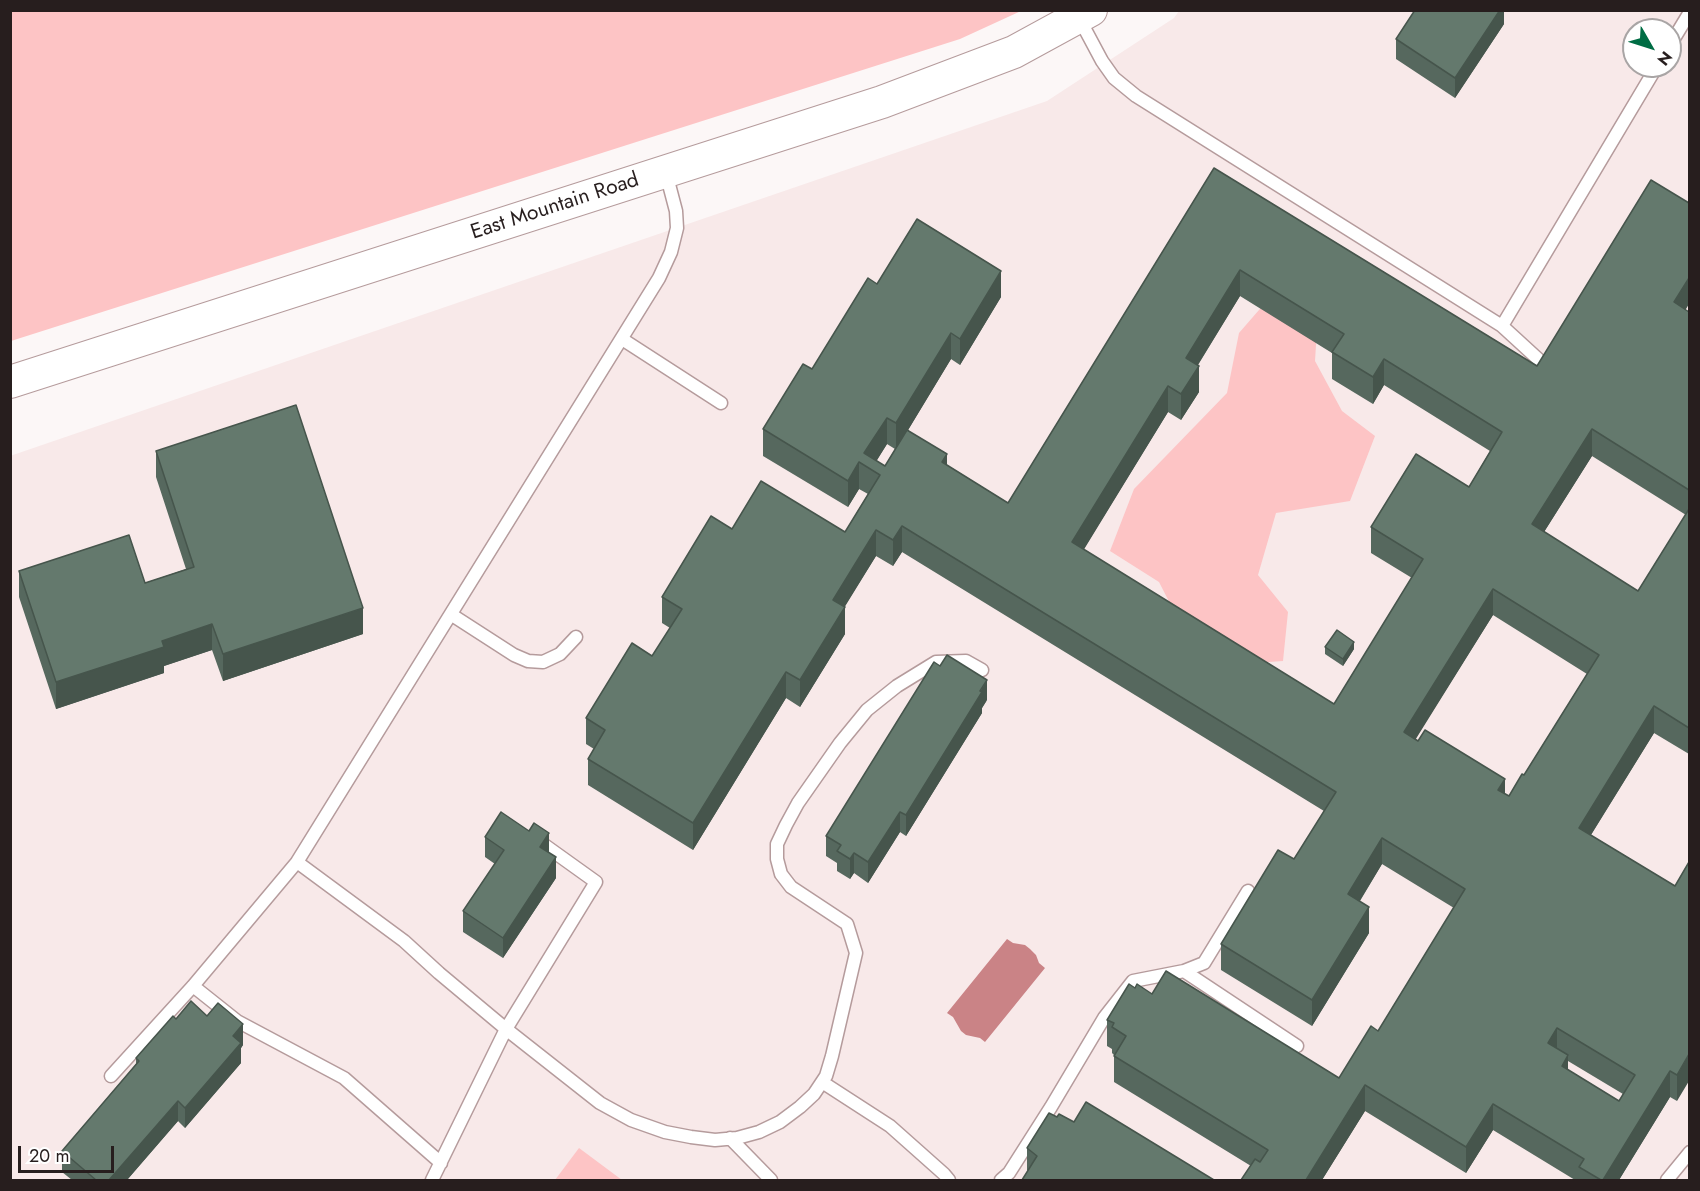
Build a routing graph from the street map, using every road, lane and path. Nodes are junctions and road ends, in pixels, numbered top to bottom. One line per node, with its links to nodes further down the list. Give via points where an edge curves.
1 (1085, 14): 3 (street, East Mountain Road, via 1014,52 962,74); 4 (lane, via 1102,61 1114,78 1136,96)
2 (1650, 78): 4 (lane)
3 (666, 172): 5 (lane, via 677,228 671,252); 7 (street, East Mountain Road)
4 (1502, 326): 6 (lane)
5 (622, 339): 8 (lane); 9 (lane)
6 (1538, 359)
7 (10, 382)
8 (721, 403)
9 (452, 615): 10 (lane, via 528,661 543,662 560,654); 13 (lane)
10 (576, 637)
11 (982, 670): 20 (lane, via 966,660 936,662 867,710 798,803 777,844 781,874 791,887 847,924 856,953 832,1056)
12 (524, 831): 17 (lane, via 596,882)
13 (297, 862): 16 (lane); 17 (lane, via 404,941)
14 (1248, 891): 15 (lane, via 1204,963)
15 (1184, 971): 18 (lane); 27 (lane, via 1133,981 1104,1018 1039,1126)
16 (193, 986): 19 (lane); 23 (lane, via 237,1021 344,1078)
17 (506, 1029): 21 (lane, via 600,1103 631,1120 691,1137); 23 (lane)
18 (1297, 1046)
19 (111, 1076)
20 (822, 1082): 21 (lane, via 814,1094 780,1122 759,1132); 26 (lane, via 890,1126)
21 (730, 1138): 25 (lane)
22 (1689, 1152): 28 (lane)
23 (441, 1163): 24 (lane)
24 (432, 1180)
25 (771, 1180)
26 (949, 1180)
27 (1001, 1180)
28 (1668, 1180)

